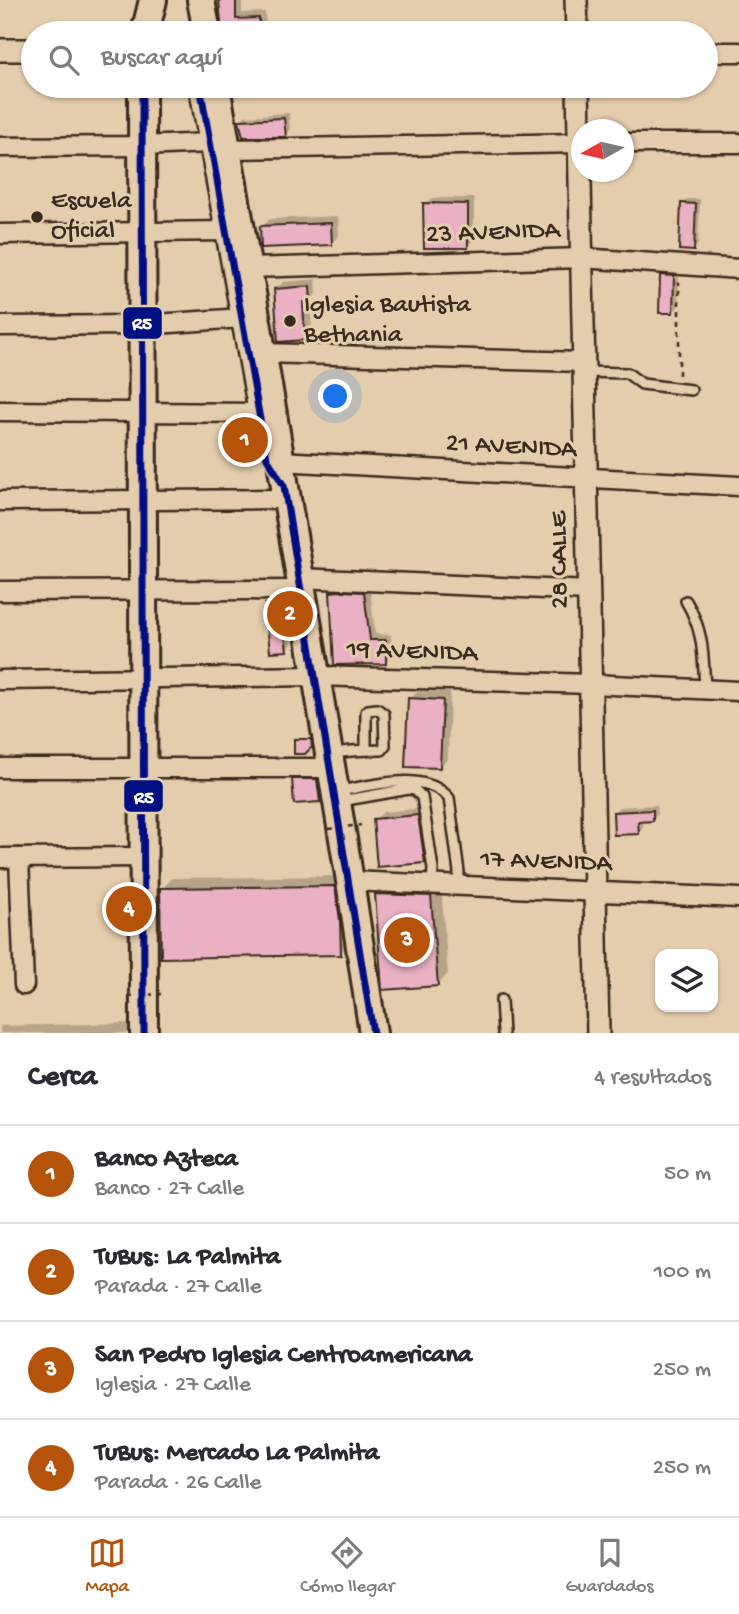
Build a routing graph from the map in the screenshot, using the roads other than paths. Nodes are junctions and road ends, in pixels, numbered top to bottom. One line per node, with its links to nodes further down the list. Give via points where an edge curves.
1 (201, 0): 3 (main road)
2 (576, 0): 4 (street)
3 (204, 21)
4 (577, 21)
5 (0, 50): 6 (street)
6 (21, 51)
7 (718, 52): 8 (street)
8 (739, 52)
9 (142, 98): 17 (main road)
10 (204, 98): 18 (street)
11 (217, 98): 18 (main road)
12 (578, 98): 13 (street, 28 CALLE)
13 (579, 119)
14 (571, 143): 18 (street)
15 (634, 143): 16 (street)
16 (739, 143)
17 (142, 146): 18 (street); 19 (street); 22 (main road)
18 (219, 146): 21 (street); 25 (main road)
19 (0, 147)
20 (581, 182): 24 (street, 28 CALLE)
21 (226, 231): 22 (street); 27 (street)
22 (142, 233): 23 (street); 28 (main road)
23 (0, 234)
24 (582, 258): 25 (street, 23 AVENIDA); 26 (street, 23 AVENIDA); 31 (street, 28 CALLE)
25 (248, 268): 30 (main road)
26 (739, 269)
27 (242, 318): 28 (street); 35 (street)
28 (142, 325): 29 (street); 34 (main road)
29 (0, 326)
30 (263, 353): 31 (street); 37 (main road)
31 (584, 367): 32 (lane, via 627,373 642,384); 36 (street, 28 CALLE)
32 (691, 390)
33 (0, 411): 34 (street)
34 (143, 412): 35 (street); 40 (main road)
35 (260, 413): 37 (street, via 267,458)
36 (587, 479): 37 (street, 21 AVENIDA); 38 (street, 21 AVENIDA); 44 (street, 28 CALLE)
37 (283, 482): 40 (street, 21 AVENIDA); 41 (main road)
38 (739, 486)
39 (0, 501): 40 (street, 21 AVENIDA)
40 (142, 501): 42 (main road)
41 (300, 584): 42 (street); 44 (street); 46 (main road)
42 (142, 589): 43 (street); 47 (main road)
43 (0, 591)
44 (589, 591): 49 (street, 28 CALLE)
45 (685, 601): 50 (lane, via 702,637)
46 (316, 676): 47 (street, 19 AVENIDA); 49 (street, 19 AVENIDA); 55 (main road)
47 (142, 679): 48 (street, 19 AVENIDA); 54 (main road)
48 (0, 680)
49 (591, 684): 50 (street, 19 AVENIDA); 62 (street, 28 CALLE)
50 (705, 689): 51 (street, 19 AVENIDA)
51 (739, 691)
52 (366, 750): 52 (lane, via 385,746 384,714 377,709 366,712); 55 (lane)
53 (0, 768): 54 (street)
54 (142, 769): 55 (street); 56 (main road)
55 (333, 779): 59 (main road); 60 (lane, via 419,793); 61 (lane, via 416,782 443,791 449,798)
56 (142, 857): 58 (street); 66 (main road)
57 (0, 858): 58 (street)
58 (19, 858): 64 (street)
59 (350, 881): 60 (street, 17 AVENIDA); 67 (main road)
60 (432, 885): 61 (street, 17 AVENIDA)
61 (458, 886): 62 (street, 17 AVENIDA)
62 (594, 891): 63 (street, 17 AVENIDA); 69 (street, 28 CALLE)
63 (739, 898)
64 (24, 985)
65 (501, 1000): 68 (lane)
66 (144, 1033)
67 (373, 1033)
68 (503, 1033)
69 (598, 1033)

